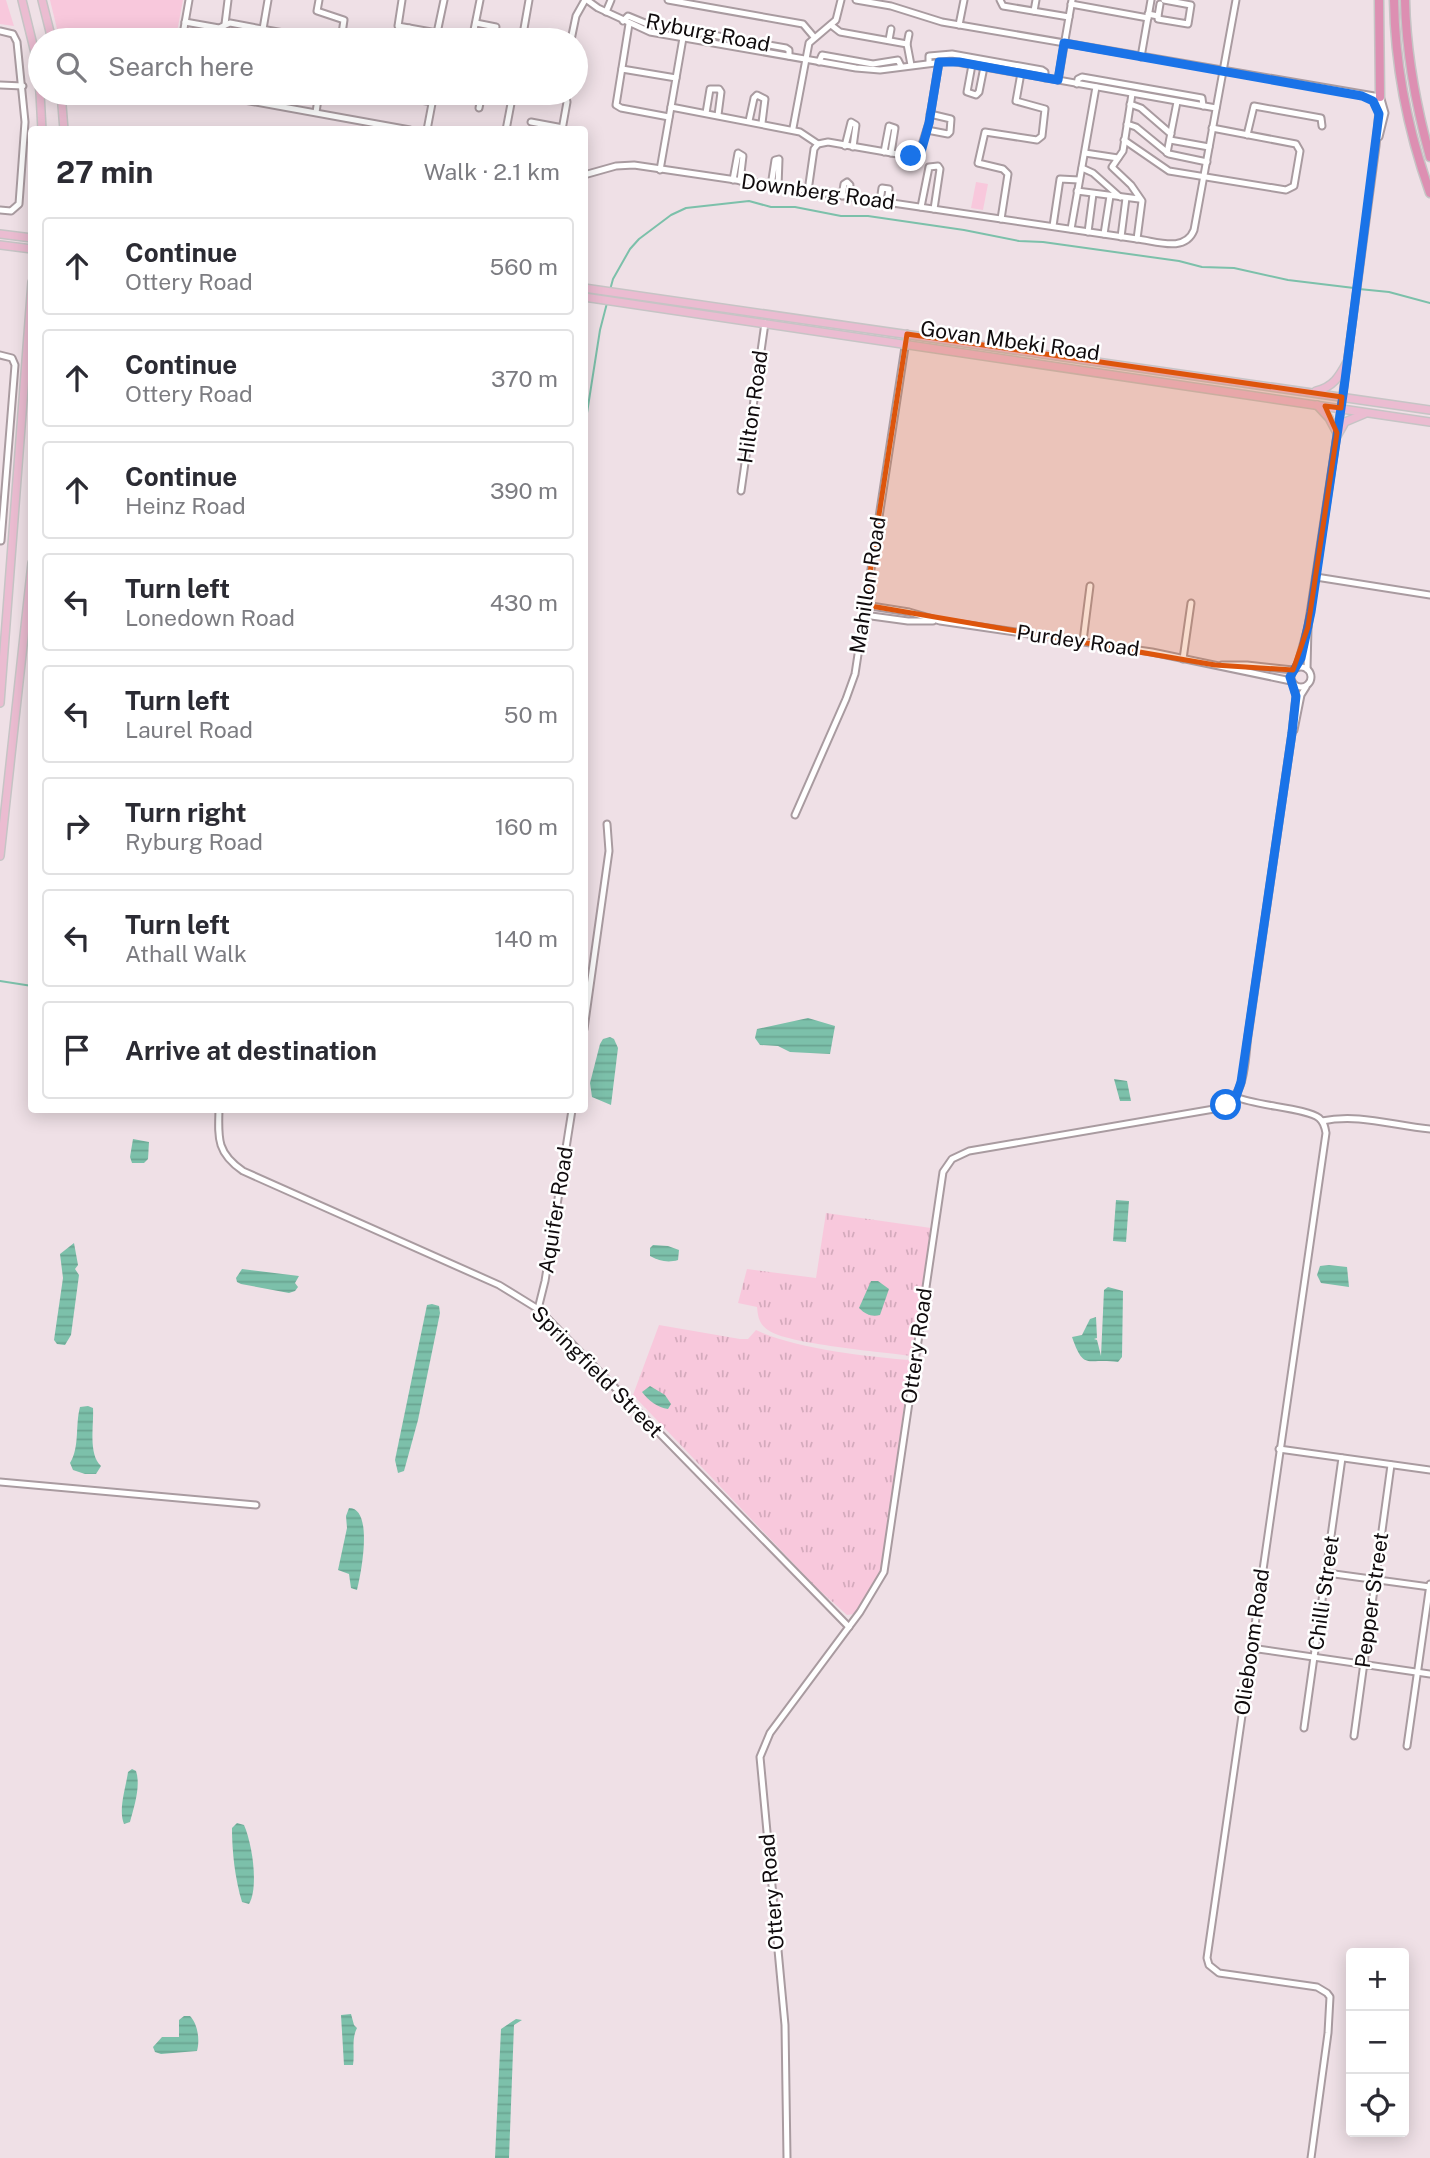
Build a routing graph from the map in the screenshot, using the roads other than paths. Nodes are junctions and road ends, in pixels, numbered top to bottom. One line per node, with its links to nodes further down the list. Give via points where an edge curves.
1 (22, 0): 46 (main road)
2 (42, 0): 47 (main road)
3 (189, 0): 37 (street)
4 (228, 0): 43 (street)
5 (268, 0): 50 (street)
6 (319, 0): 51 (street, via 317,11 344,20)
7 (402, 0): 52 (street, via 398,26)
8 (444, 0): 53 (street)
9 (480, 0): 39 (street)
10 (529, 0): 55 (street)
11 (586, 0): 30 (street, Ryburg Road); 56 (street)
12 (611, 0): 30 (street)
13 (671, 0): 27 (street)
14 (841, 0): 42 (street)
15 (856, 0): 41 (street)
16 (964, 0): 41 (street)
17 (1000, 0): 29 (street, via 1002,5)
18 (1036, 0): 29 (street)
19 (1236, 0): 75 (street)
20 (1379, 0): 86 (highway)
21 (1394, 0): 146 (highway, via 1403,96)
22 (1405, 0): 135 (highway, via 1415,97)
23 (1151, 1): 24 (street); 33 (street)
24 (1162, 1): 34 (street); 34 (street, via 1191,5 1189,23)
25 (1071, 2): 33 (street); 36 (street)
26 (739, 3): 31 (street)
27 (709, 4): 31 (street)
28 (767, 8): 35 (street)
29 (1034, 11): 36 (street)
30 (606, 12): 40 (street, Ryburg Road)
31 (737, 12): 35 (street)
32 (796, 12): 38 (street)
33 (1148, 16): 34 (street); 67 (street)
34 (1158, 16)
35 (766, 17): 38 (street)
36 (1069, 17): 64 (street)
37 (185, 22): 43 (street); 48 (street)
38 (794, 22): 61 (street, via 806,26)
39 (476, 23): 45 (street); 54 (street)
40 (626, 23): 62 (street, Ryburg Road); 66 (street, Ryburg Road, via 628,16 786,48); 74 (street)
41 (959, 24): 64 (street)
42 (831, 25): 60 (street); 61 (street)
43 (224, 26): 49 (street)
44 (863, 26): 60 (street)
45 (496, 27)
46 (29, 28)
47 (49, 28)
48 (184, 28)
49 (249, 28)
50 (262, 28)
51 (343, 28)
52 (409, 28)
53 (438, 28)
54 (475, 28)
55 (524, 28)
56 (574, 28)
57 (891, 29): 63 (street)
58 (0, 31): 82 (street, via 16,39)
59 (909, 34): 65 (street)
60 (861, 36): 63 (street)
61 (814, 37): 68 (street)
62 (683, 38): 66 (street, Ryburg Road); 77 (street)
63 (889, 40): 65 (street)
64 (1064, 43): 67 (street); 79 (street)
65 (907, 44): 71 (street)
66 (789, 56): 68 (street, Ryburg Road)
67 (1141, 57): 75 (street)
68 (806, 59): 71 (street, Ryburg Road, via 870,70); 119 (street)
69 (939, 62): 70 (street, Ryburg Road); 72 (street, Ryburg Road); 103 (street)
70 (929, 63): 71 (street, Ryburg Road); 78 (street, Ryburg Road, via 929,56 953,54 1042,70)
71 (911, 65)
72 (972, 65): 73 (street, Ryburg Road); 73 (street, via 967,93 976,95)
73 (984, 67): 76 (street, Ryburg Road)
74 (622, 69): 77 (street); 106 (street, via 618,107)
75 (1222, 71): 85 (street); 100 (street)
76 (1021, 73): 78 (street, Ryburg Road); 156 (street, via 1016,101 1045,109 1042,138 985,132 978,163 1009,174)
77 (676, 78): 98 (street)
78 (1045, 78): 79 (street, Ryburg Road)
79 (1058, 80): 80 (street, Ryburg Road)
80 (1077, 84): 83 (street, Ryburg Road); 97 (street, Ryburg Road, via 1080,77 1202,99)
81 (0, 85): 82 (street)
82 (23, 86): 155 (street, via 19,204 11,211)
83 (1096, 87): 84 (street, Ryburg Road); 132 (street)
84 (1132, 93): 87 (street, Ryburg Road); 88 (street)
85 (1362, 96): 86 (street); 104 (street, via 1373,101)
86 (1380, 97): 104 (street); 127 (street, via 1385,113)
87 (1177, 102): 97 (street, Ryburg Road); 123 (street)
88 (1130, 104): 110 (street); 123 (street, via 1141,108)
89 (41, 105): 111 (main road)
90 (62, 105): 112 (main road)
91 (277, 105): 101 (street)
92 (317, 105): 101 (street)
93 (431, 105): 114 (street)
94 (480, 105): 99 (street)
95 (511, 105): 115 (street)
96 (567, 105): 117 (street)
97 (1203, 106): 100 (street, Ryburg Road)
98 (671, 107): 102 (street); 106 (street)
99 (479, 108)
100 (1216, 108): 120 (street)
101 (316, 112): 113 (street)
102 (706, 113): 105 (street); 105 (street, via 710,89 719,89)
103 (930, 114): 121 (street); 121 (street, via 951,118 950,132)
104 (1379, 114): 127 (street)
105 (719, 115): 107 (street)
106 (669, 117): 138 (street)
107 (749, 121): 109 (street); 109 (street, via 757,95 765,98)
108 (531, 122): 116 (street)
109 (762, 123): 119 (street)
110 (1127, 124): 124 (street); 133 (street)
111 (42, 126)
112 (64, 126)
113 (389, 126)
114 (428, 126)
115 (507, 126)
116 (549, 126)
117 (563, 126)
118 (1322, 126): 122 (street, via 1321,118 1254,106)
119 (793, 128): 125 (street)
120 (1212, 128): 122 (street); 129 (street)
121 (927, 130): 131 (street, via 919,155)
122 (1247, 135): 140 (street, via 1299,146 1294,186 1286,190)
123 (1170, 137): 129 (street); 133 (street)
124 (1124, 140): 134 (street); 140 (street, via 1166,170)
125 (818, 144): 126 (street); 144 (street)
126 (845, 146): 128 (street); 128 (street, via 850,122 856,124)
127 (1376, 146): 176 (street)
128 (853, 147): 130 (street)
129 (1209, 147): 136 (street)
130 (884, 152): 131 (street); 131 (street, via 889,126 895,128)
131 (891, 153)
132 (1085, 153): 134 (street); 137 (street)
133 (1167, 153): 136 (street)
134 (1118, 158): 150 (street, via 1112,167)
135 (1430, 158)
136 (1207, 162): 140 (street)
137 (1082, 168): 142 (street); 149 (street)
138 (660, 170): 139 (street, Downberg Road, via 624,165); 141 (street, Downberg Road)
139 (588, 173)
140 (1204, 178): 164 (street, Downberg Road, via 1188,240 1178,244)
141 (733, 180): 143 (street, Downberg Road); 143 (street, via 738,153 743,156)
142 (1079, 180): 145 (street); 157 (street, via 1060,179)
143 (740, 181): 144 (street, Downberg Road)
144 (808, 191): 151 (street, Downberg Road)
145 (1077, 191): 147 (street); 158 (street)
146 (1430, 193)
147 (1093, 194): 148 (street); 159 (street)
148 (1110, 196): 149 (street); 161 (street)
149 (1123, 198): 150 (street); 162 (street)
150 (1139, 198): 164 (street)
151 (880, 201): 152 (street, Downberg Road); 152 (street, via 885,187 889,189)
152 (887, 202): 153 (street, Downberg Road)
153 (921, 207): 154 (street, Downberg Road); 154 (street, via 930,165 940,169)
154 (934, 209): 156 (street, Downberg Road)
155 (0, 210)
156 (1001, 219): 157 (street, Downberg Road)
157 (1053, 226): 158 (street, Downberg Road)
158 (1071, 229): 159 (street, Downberg Road)
159 (1088, 232): 161 (street, Downberg Road)
160 (0, 234): 163 (main road)
161 (1104, 234): 162 (street, Downberg Road)
162 (1121, 237): 164 (street, Downberg Road)
163 (28, 238)
164 (1137, 239)
165 (0, 245): 166 (main road)
166 (28, 248)
167 (588, 290): 168 (main road, Govan Mbeki Road)
168 (600, 295): 169 (main road, Govan Mbeki Road); 170 (main road, Govan Mbeki Road)
169 (588, 296)
170 (612, 297): 171 (main road, Govan Mbeki Road); 172 (main road, Govan Mbeki Road)
171 (765, 323): 174 (main road, Govan Mbeki Road); 185 (street, Hilton Road)
172 (907, 334): 174 (street, Mahillon Road); 177 (main road, Govan Mbeki Road)
173 (28, 335): 203 (main road)
174 (905, 344): 179 (main road, Govan Mbeki Road); 192 (street, Mahillon Road)
175 (0, 355): 186 (street, via 12,358 15,365)
176 (1347, 362): 177 (main road, via 1333,384); 178 (street)
177 (1311, 392): 178 (main road, Govan Mbeki Road)
178 (1342, 397): 180 (street); 181 (main road, Govan Mbeki Road)
179 (1316, 405): 180 (main road, Govan Mbeki Road); 184 (main road)
180 (1341, 408): 182 (main road, Govan Mbeki Road); 184 (street)
181 (1430, 410)
182 (1368, 413): 183 (main road, Govan Mbeki Road); 184 (main road, via 1348,420)
183 (1430, 422)
184 (1337, 434): 187 (street)
185 (741, 491)
186 (1, 541)
187 (1316, 577): 189 (street); 195 (street)
188 (1090, 586): 196 (street)
189 (1430, 595)
190 (28, 600): 207 (main road)
191 (1191, 603): 197 (street)
192 (865, 605): 193 (street, Mahillon Road); 194 (street, Purdey Road)
193 (864, 615): 194 (street, Purdey Road); 205 (street, Mahillon Road, via 852,683)
194 (940, 621): 196 (street, Purdey Road)
195 (1308, 627): 199 (street); 200 (street)
196 (1083, 641): 197 (street, Purdey Road)
197 (1183, 659): 198 (street, Purdey Road)
198 (1215, 664): 199 (street, Purdey Road); 201 (street, Purdey Road)
199 (1295, 668): 200 (street); 201 (street)
200 (1307, 668): 202 (street, via 1312,678)
201 (1293, 683): 202 (street); 204 (street)
202 (1307, 686): 204 (street)
203 (0, 703)
204 (1292, 733): 209 (street)
205 (795, 815)
206 (607, 824): 208 (street, via 607,864)
207 (0, 856)
208 (588, 1000)
209 (1236, 1097): 212 (street, via 1311,1114); 224 (street, Ottery Road, via 1214,1109 969,1151 948,1163 939,1186 886,1566)
210 (219, 1113): 214 (street, Springfield Street, via 220,1147 243,1171 499,1285)
211 (572, 1113): 214 (street, Aquifer Road)
212 (1322, 1121): 213 (street, via 1345,1118); 215 (street, Olieboom Road, via 1324,1147)
213 (1430, 1129)
214 (538, 1309): 224 (street, Springfield Street)
215 (1279, 1449): 216 (street); 225 (street, Olieboom Road)
216 (1342, 1458): 217 (street); 221 (street, Chilli Street)
217 (1391, 1465): 218 (street); 222 (street, Pepper Street)
218 (1430, 1470)
219 (0, 1482): 220 (street)
220 (256, 1505)
221 (1326, 1573): 222 (street); 226 (street, Chilli Street)
222 (1374, 1580): 223 (street); 227 (street, Pepper Street)
223 (1430, 1586): 228 (street)
224 (849, 1627): 233 (street, Ottery Road, via 769,1733 760,1756 784,2016)
225 (1251, 1648): 226 (street); 234 (street, Olieboom Road, via 1207,1958 1219,1972 1317,1987 1330,1997)
226 (1315, 1657): 227 (street); 230 (street, Chilli Street)
227 (1363, 1664): 228 (street); 231 (street, Pepper Street)
228 (1418, 1672): 229 (street); 232 (street)
229 (1430, 1674)
230 (1304, 1728)
231 (1354, 1736)
232 (1407, 1746)
233 (787, 2158)
234 (1311, 2158)

